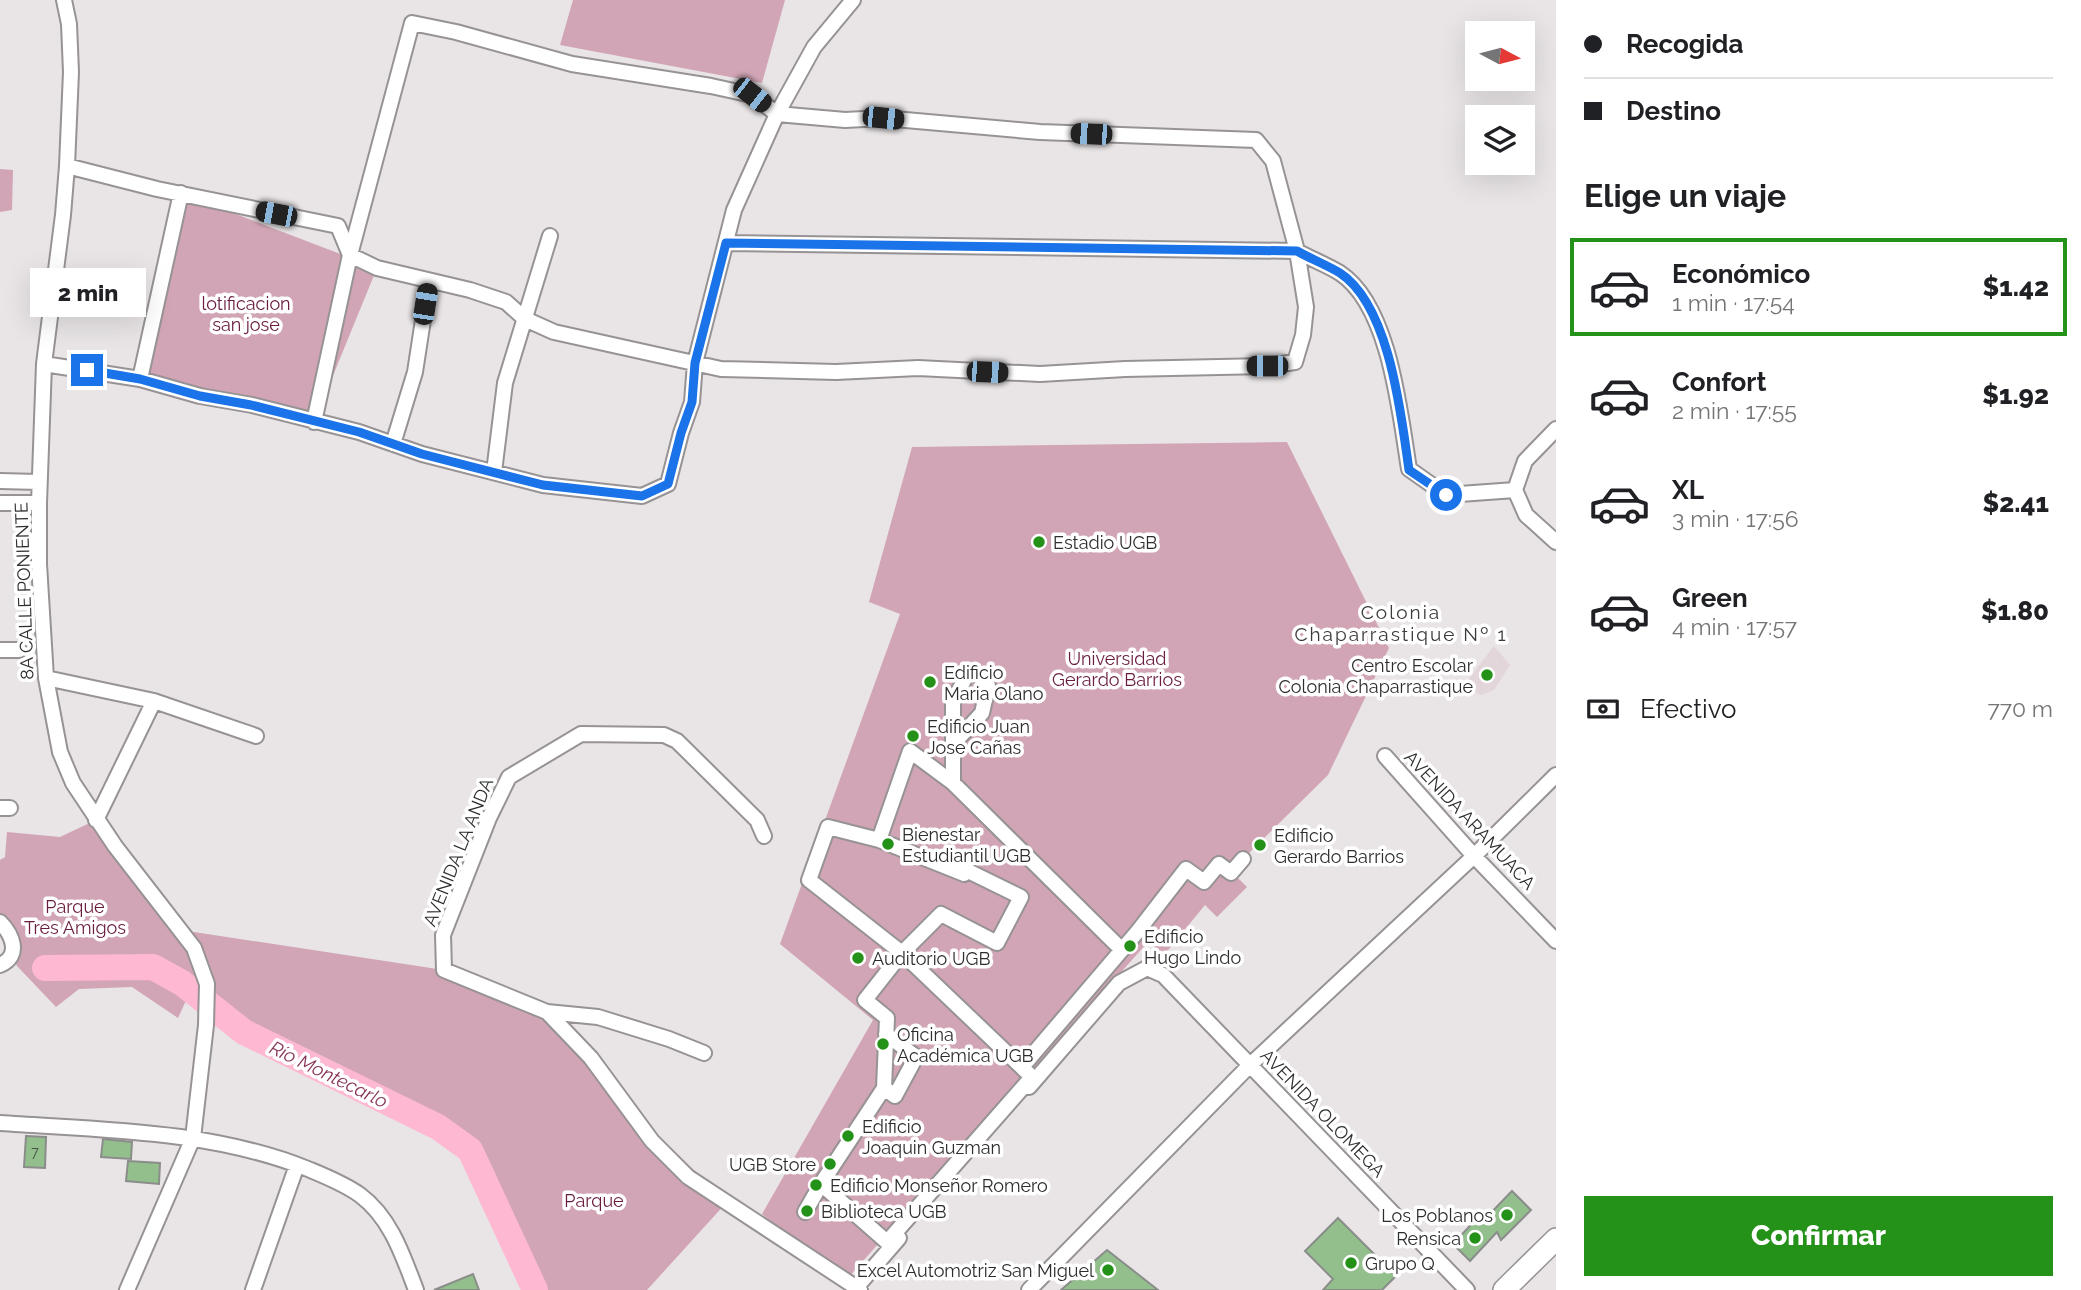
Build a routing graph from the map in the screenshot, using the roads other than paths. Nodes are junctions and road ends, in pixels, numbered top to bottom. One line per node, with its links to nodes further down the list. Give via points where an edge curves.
1 (64, 0): 4 (street, 8A CALLE PONIENTE, via 71,72)
2 (853, 0): 3 (street, via 814,47)
3 (777, 114): 7 (street, via 734,210); 8 (street, via 1040,132 1256,140 1273,161); 9 (street, via 752,95 572,64 412,23)
4 (67, 166): 5 (street); 13 (street, 8A CALLE PONIENTE)
5 (181, 193): 9 (street, via 338,226); 14 (street)
6 (550, 236): 11 (street)
7 (726, 243): 8 (street); 12 (street)
8 (1297, 251): 12 (street, via 1306,307 1295,362 1040,374 918,368 836,372 721,369); 21 (street, via 1341,274 1358,290 1377,320 1397,394 1409,470 1446,495)
9 (350, 255): 10 (street, via 377,268); 15 (street)
10 (429, 281): 11 (street, via 506,302); 17 (street, via 415,372)
11 (525, 319): 12 (street, via 554,332); 18 (street, via 505,383)
12 (695, 363): 18 (street, via 692,402 668,484 642,496 543,485)
13 (44, 364): 14 (street); 20 (street, 8A CALLE PONIENTE)
14 (140, 379): 15 (street)
15 (314, 422): 17 (street)
16 (1556, 429): 21 (street, via 1525,461)
17 (393, 444): 18 (street)
18 (494, 472)
19 (0, 481): 20 (street)
20 (40, 482): 23 (street, 8A CALLE PONIENTE)
21 (1515, 490): 24 (street, via 1527,515)
22 (0, 503): 23 (street)
23 (38, 503): 27 (street, 8A CALLE PONIENTE)
24 (1556, 542)
25 (0, 650): 26 (street)
26 (19, 650)
27 (46, 678): 28 (street); 34 (street, 8A CALLE PONIENTE, via 60,752)
28 (154, 701): 29 (street); 34 (street)
29 (256, 736)
30 (952, 745): 33 (street)
31 (1385, 756): 37 (street, AVENIDA ARAMUACA)
32 (1556, 775): 37 (street)
33 (953, 783): 36 (street, via 911,751); 41 (street)
34 (96, 820): 51 (street, 8A CALLE PONIENTE, via 194,947 206,984)
35 (764, 836): 44 (street, AVENIDA LA ANDA, via 757,820 677,741 664,735 581,734 509,777 443,935 444,970)
36 (879, 840): 42 (street, via 828,827 809,880); 42 (street, via 964,874 966,870 1021,897 997,943 941,914)
37 (1474, 856): 40 (street, AVENIDA ARAMUACA); 47 (street)
38 (1243, 859): 41 (street, via 1231,873 1219,864 1204,882 1186,869)
39 (0, 922): 43 (street, via 14,942 13,952)
40 (1556, 941)
41 (1122, 950): 48 (street)
42 (902, 953): 45 (street, via 865,1000 887,1018); 48 (street)
43 (0, 965)
44 (547, 1012): 46 (street, via 598,1017); 56 (street, AVENIDA LA ANDA, via 591,1058 652,1141 688,1177)
45 (886, 1034): 49 (street); 49 (street, via 916,1057 895,1096)
46 (704, 1054)
47 (1250, 1065): 56 (street, AVENIDA OLOMEGA, via 1163,975 1147,968 1119,983); 60 (street); 61 (street, AVENIDA OLOMEGA)
48 (1022, 1067): 53 (street, via 1032,1077 887,1242)
49 (884, 1088): 53 (street)
50 (0, 1122): 51 (street)
51 (193, 1138): 52 (street, via 250,1149); 57 (street, 8A CALLE PONIENTE)
52 (296, 1165): 58 (street); 59 (street, via 360,1195 380,1215)
53 (821, 1184): 54 (street)
54 (805, 1212)
55 (1556, 1239): 62 (highway)
56 (857, 1289)
57 (127, 1290)
58 (253, 1290)
59 (416, 1290)
60 (1029, 1290)
61 (1467, 1290)
62 (1504, 1290)

